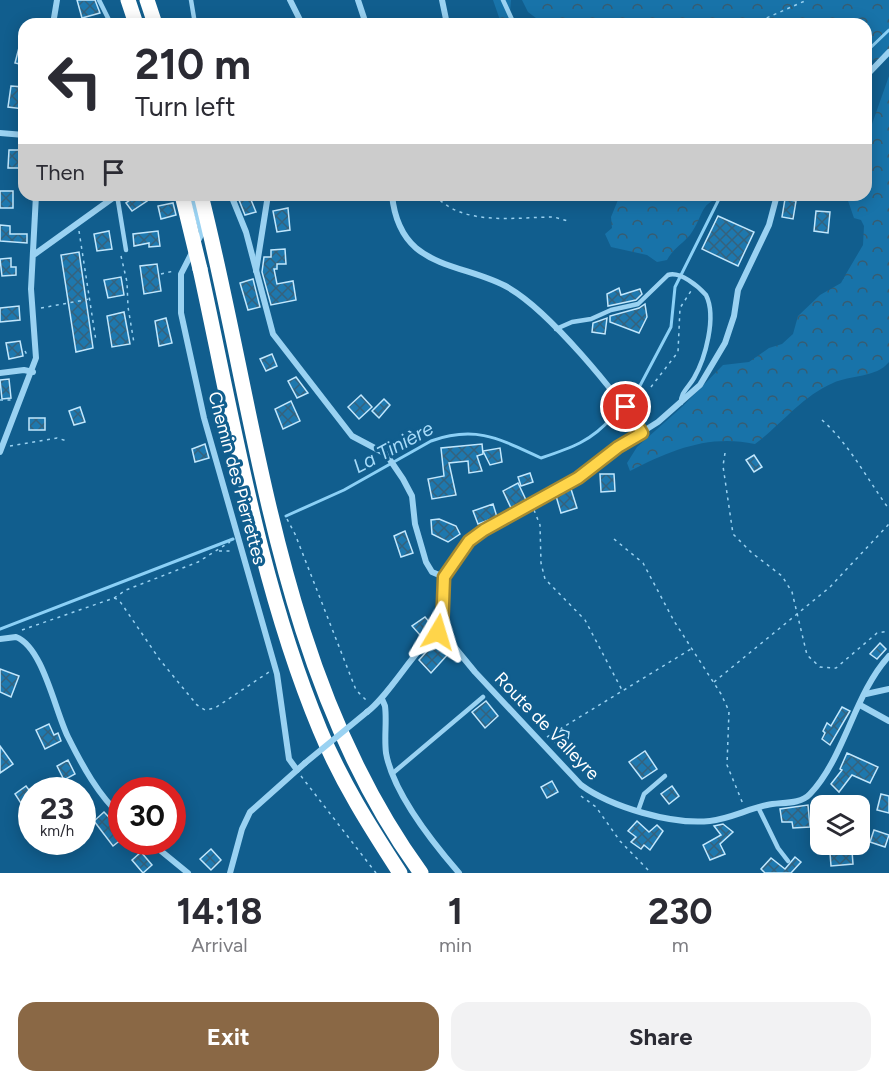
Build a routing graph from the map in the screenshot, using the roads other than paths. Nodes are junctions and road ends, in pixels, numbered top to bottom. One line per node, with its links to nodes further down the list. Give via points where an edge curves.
1 (57, 0): 11 (street)
2 (99, 0): 12 (lane)
3 (120, 0): 13 (street)
4 (128, 0): 14 (highway)
5 (147, 0): 15 (highway)
6 (191, 0): 16 (lane)
7 (290, 0): 17 (street)
8 (358, 0): 18 (street)
9 (442, 0): 19 (street)
10 (503, 0): 20 (lane)
11 (55, 18)
12 (108, 18)
13 (132, 18)
14 (134, 18)
15 (153, 18)
16 (194, 18)
17 (299, 18)
18 (364, 18)
19 (446, 18)
20 (511, 18)
21 (889, 52): 22 (street)
22 (872, 70)
23 (0, 133): 24 (street)
24 (18, 134)
25 (36, 201): 36 (street)
26 (109, 201): 36 (street)
27 (118, 201): 35 (lane)
28 (183, 201): 64 (highway, bridge, via 254,518 295,664 346,785)
29 (194, 201): 54 (street, Chemin des Pierrettes, via 202,233 181,272 179,300 194,376 275,669 288,756)
30 (202, 201): 65 (highway, via 271,516 311,658 360,776)
31 (233, 201): 37 (street, via 246,232)
32 (267, 201): 37 (street)
33 (394, 201): 38 (street, via 400,227 416,248 509,288)
34 (775, 201): 41 (street, via 769,226 738,290 734,316 721,352 700,385)
35 (126, 250)
36 (35, 254): 39 (street, via 31,289 37,343)
37 (255, 272): 44 (street, via 270,327 282,348 354,439 389,459 411,492 416,529 427,565)
38 (556, 329): 41 (lane, via 638,304 663,278 674,273 686,279 708,300 708,341 704,359); 42 (street, via 626,407)
39 (33, 372): 40 (street); 43 (street)
40 (0, 373)
41 (681, 403): 42 (street)
42 (642, 433): 44 (street, via 578,478 474,536)
43 (0, 452)
44 (444, 577): 45 (street)
45 (442, 630): 51 (street); 59 (street, Route de Valleyre, via 469,665 587,790 615,805)
46 (0, 639): 57 (street, via 16,637 36,656 71,742)
47 (889, 656): 49 (street, Route de Valleyre)
48 (889, 689): 49 (street)
49 (866, 694): 52 (street, Route de Valleyre)
50 (483, 697): 55 (lane)
51 (382, 699): 54 (street, bridge); 55 (street, via 387,754)
52 (860, 705): 53 (street); 58 (street, Route de Valleyre, via 808,797)
53 (889, 720)
54 (297, 770): 63 (street, via 250,812)
55 (393, 773): 66 (street, via 417,816)
56 (665, 776): 59 (lane, via 644,794)
57 (108, 800)
58 (758, 807): 59 (street, Route de Valleyre, via 710,821); 61 (lane)
59 (638, 811)
60 (166, 855): 62 (street)
61 (788, 861)
62 (188, 873)
63 (230, 873)
64 (400, 873)
65 (421, 873)
66 (459, 873)

